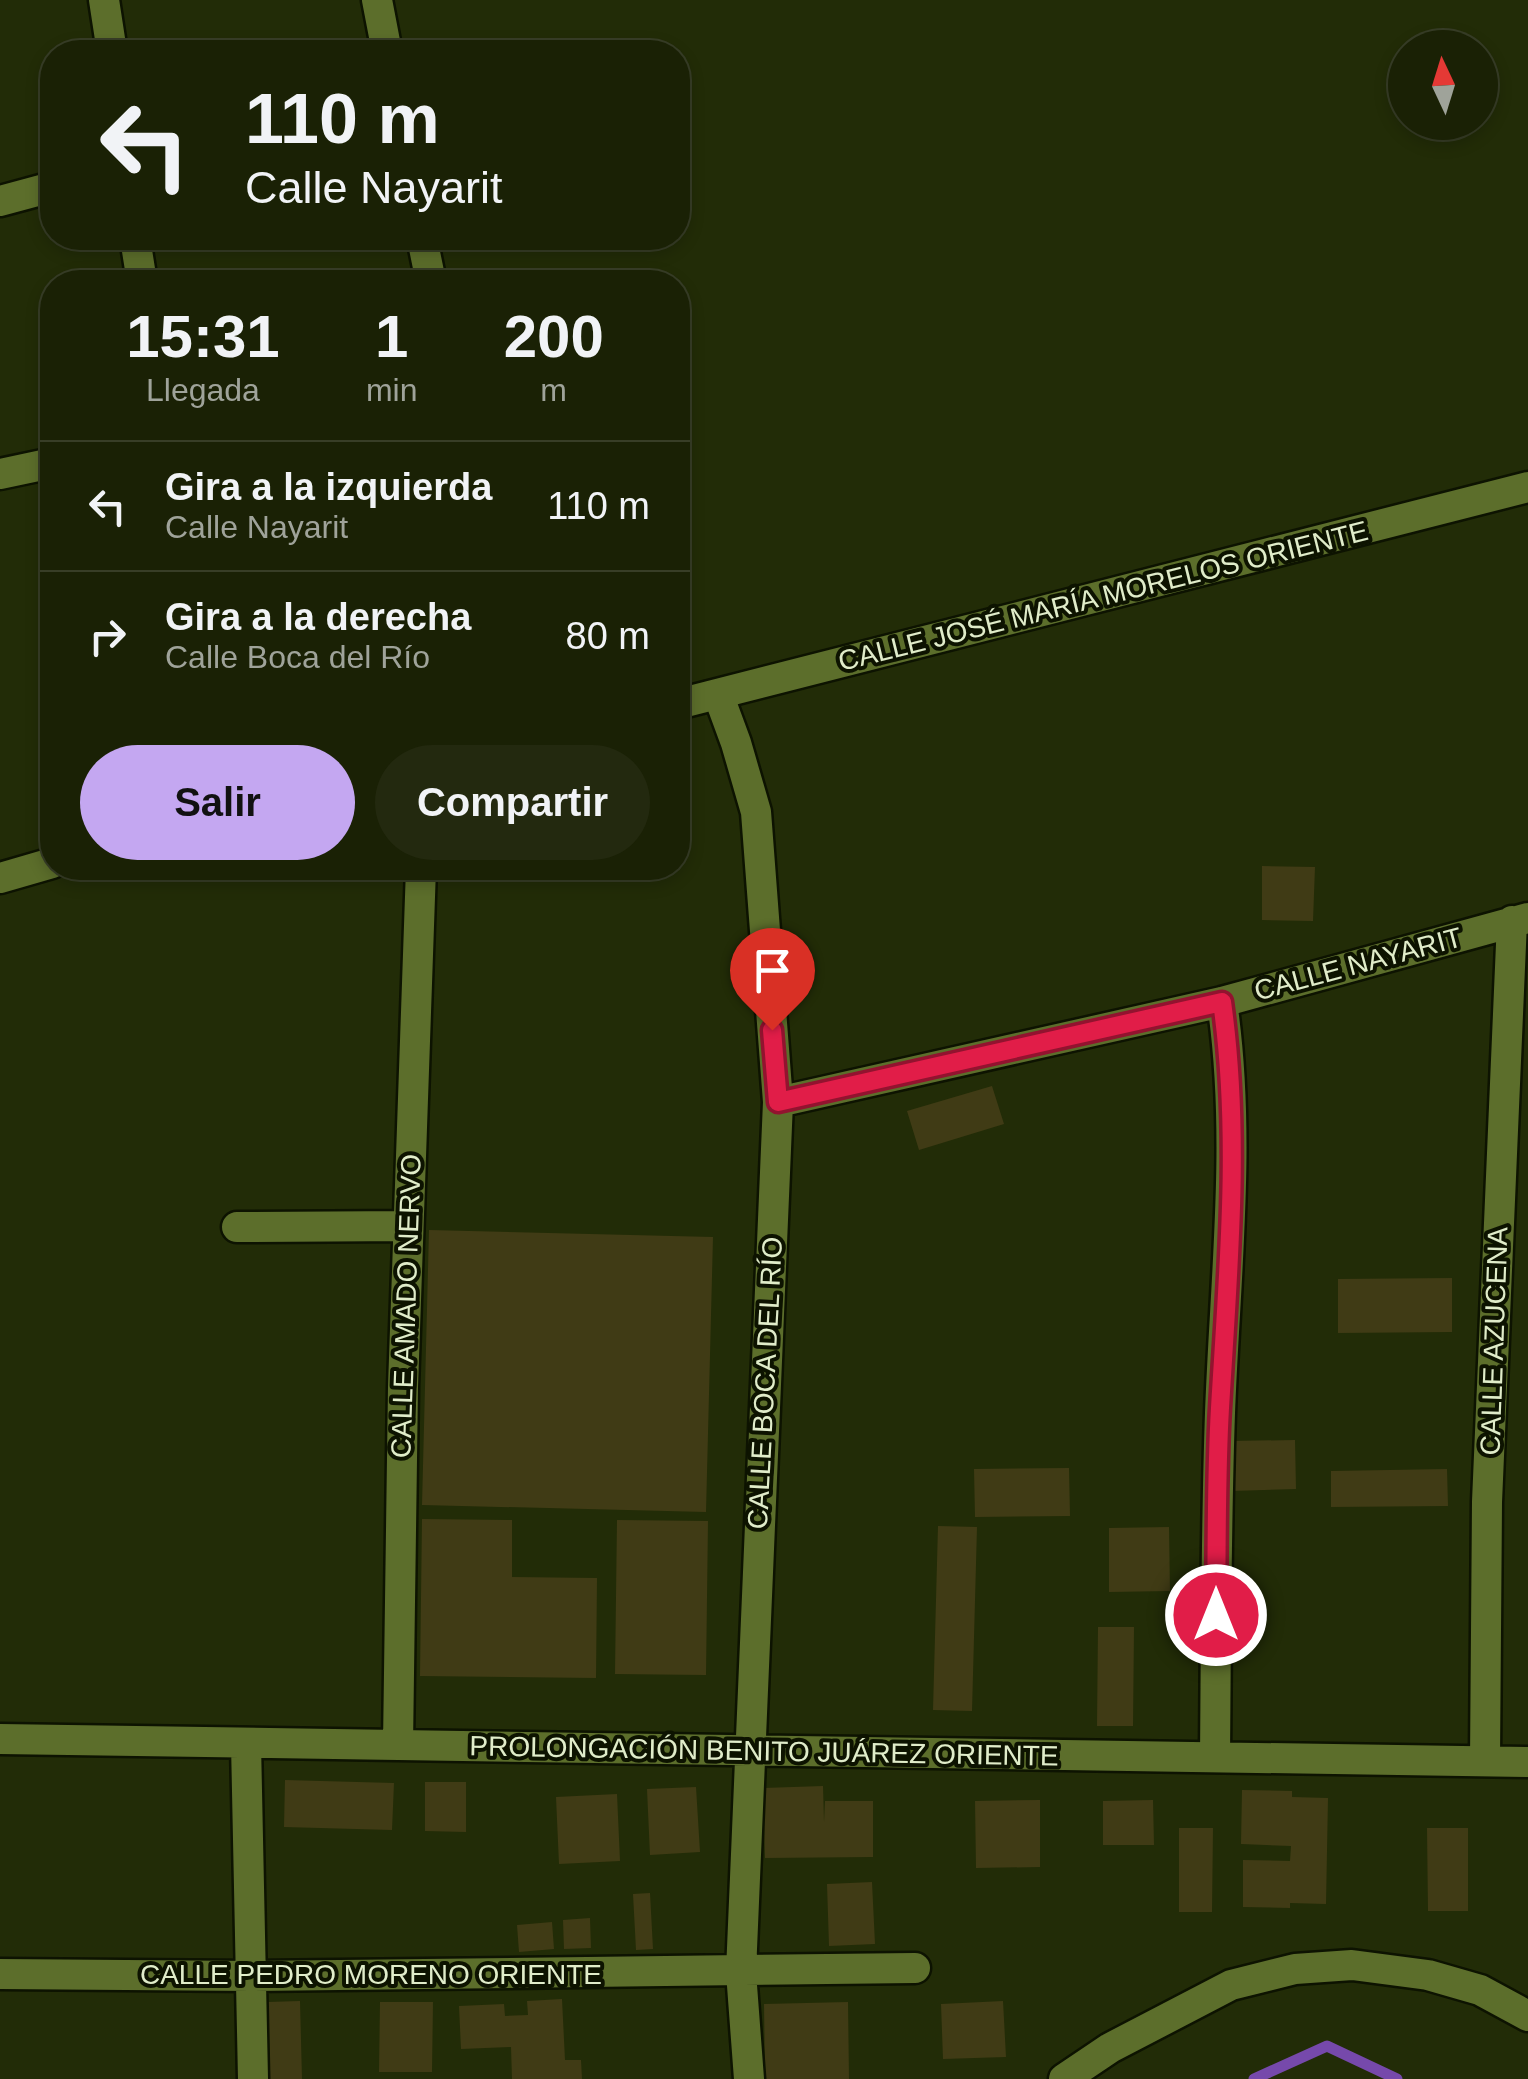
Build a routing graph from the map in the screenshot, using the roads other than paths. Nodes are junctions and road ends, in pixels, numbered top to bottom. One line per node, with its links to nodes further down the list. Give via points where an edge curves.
1 (104, 0): 3 (street)
2 (377, 0): 4 (street)
3 (110, 40)
4 (385, 40)
5 (40, 190): 6 (street)
6 (0, 202)
7 (40, 466): 8 (street)
8 (0, 474)
9 (1528, 487): 10 (street, CALLE JOSÉ MARÍA MORELOS ORIENTE)
10 (718, 694): 11 (street, CALLE JOSÉ MARÍA MORELOS ORIENTE); 17 (street, CALLE BOCA DEL RÍO, via 756,812)
11 (690, 701)
12 (40, 866): 13 (street)
13 (0, 878)
14 (421, 880): 18 (street, CALLE AMADO NERVO)
15 (1520, 920): 16 (street, CALLE NAYARIT); 25 (street, CALLE AZUCENA, via 1487,1502)
16 (1222, 1002): 17 (street, CALLE NAYARIT); 24 (street, via 1232,1092)
17 (778, 1102): 23 (street, CALLE BOCA DEL RÍO)
18 (408, 1226): 19 (street); 22 (street, CALLE AMADO NERVO)
19 (236, 1227)
20 (0, 1739): 21 (street, PROLONGACIÓN BENITO JUÁREZ ORIENTE)
21 (246, 1742): 22 (street, PROLONGACIÓN BENITO JUÁREZ ORIENTE); 30 (street)
22 (398, 1745): 23 (street, PROLONGACIÓN BENITO JUÁREZ ORIENTE)
23 (748, 1751): 24 (street, PROLONGACIÓN BENITO JUÁREZ ORIENTE); 28 (street, CALLE BOCA DEL RÍO)
24 (1215, 1757): 25 (street, PROLONGACIÓN BENITO JUÁREZ ORIENTE)
25 (1486, 1760): 26 (street, PROLONGACIÓN BENITO JUÁREZ ORIENTE)
26 (1528, 1762)
27 (915, 1968): 28 (street, CALLE PEDRO MORENO ORIENTE)
28 (741, 1972): 30 (street, CALLE PEDRO MORENO ORIENTE); 33 (street, CALLE BOCA DEL RÍO)
29 (0, 1974): 30 (street, CALLE PEDRO MORENO ORIENTE)
30 (251, 1976): 32 (street)
31 (1528, 2016): 34 (street, via 1480,1990 1428,1976 1352,1965 1295,1969 1231,1986)
32 (252, 2079)
33 (748, 2079)
34 (1064, 2079)

